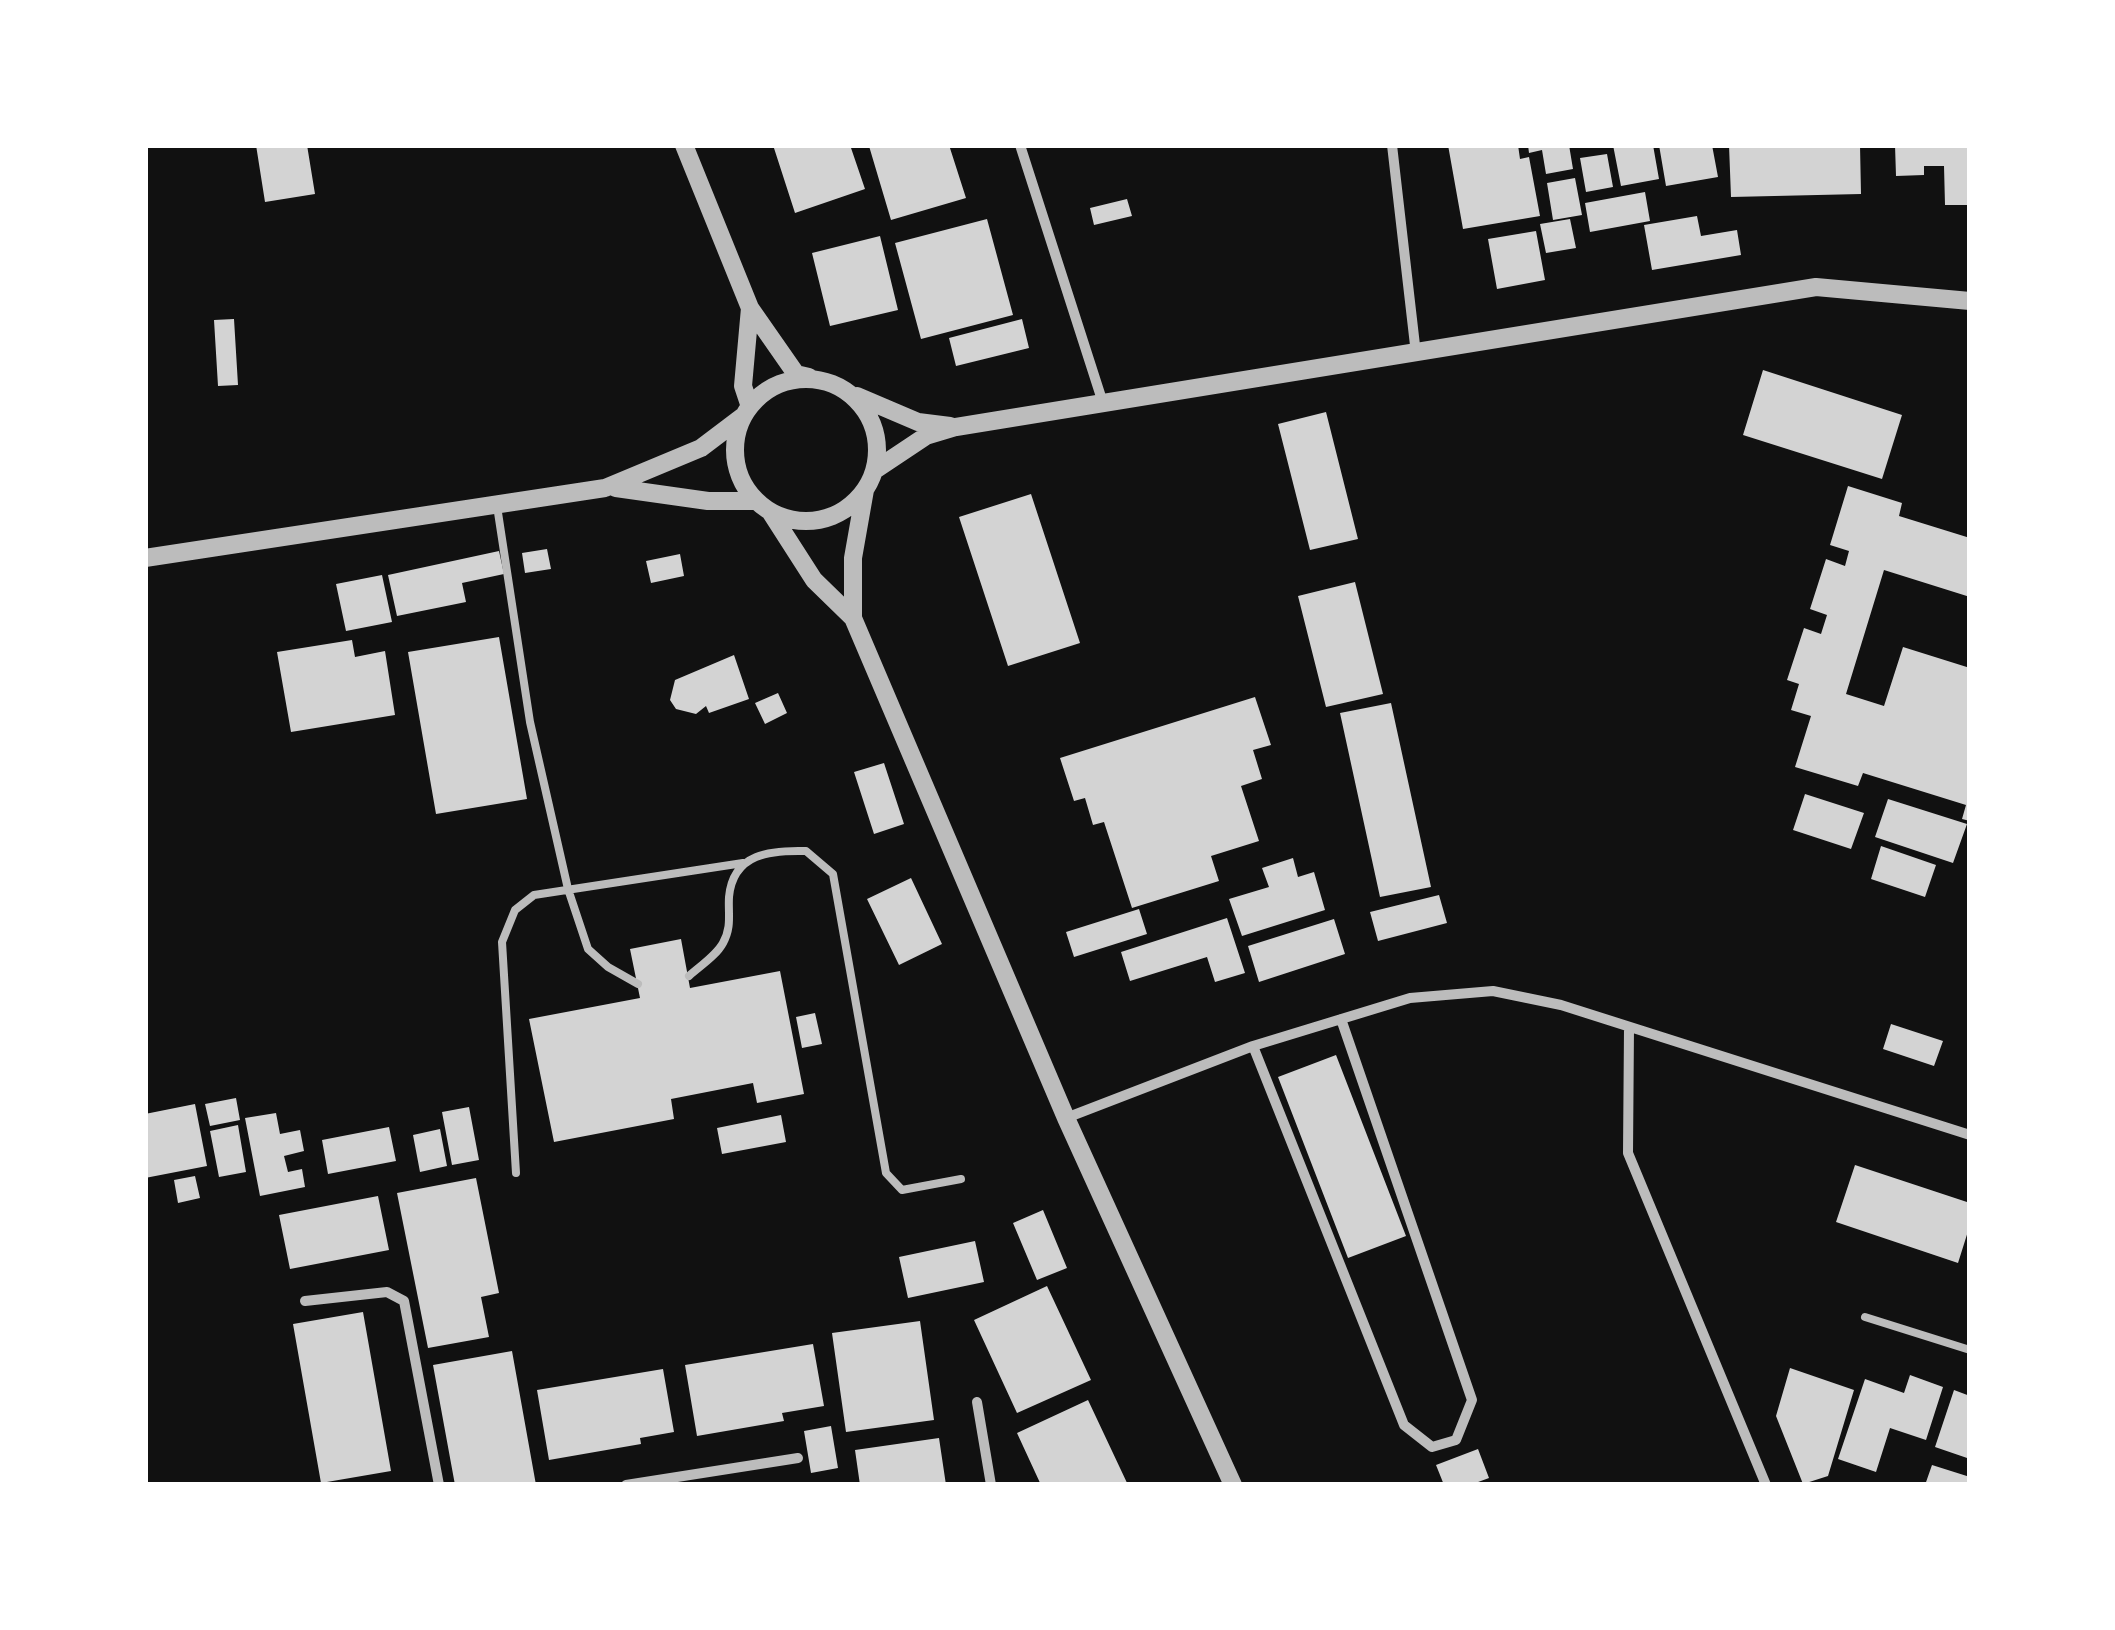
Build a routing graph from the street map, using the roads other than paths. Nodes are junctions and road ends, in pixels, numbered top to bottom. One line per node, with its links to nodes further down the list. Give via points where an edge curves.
1 (684, 145): 5 (street)
2 (1020, 145): 9 (street)
3 (1392, 145): 6 (street)
4 (1970, 300): 6 (street, via 1816,287)
5 (750, 308): 7 (street, via 796,374); 10 (street)
6 (1416, 355): 9 (street)
7 (829, 382): 8 (street); 10 (street, via 786,381 766,389)
8 (848, 391): 11 (street, via 900,416); 12 (street, via 874,426)
9 (1103, 403): 11 (street)
10 (746, 411): 13 (street, via 701,448); 15 (street, via 734,452)
11 (956, 427): 12 (street, via 926,436)
12 (875, 470): 14 (street)
13 (606, 488): 15 (street); 16 (street)
14 (865, 490): 17 (street, via 832,516 812,522); 19 (street, via 853,558)
15 (755, 501): 17 (street)
16 (498, 506): 18 (street); 21 (lane, via 530,722)
17 (771, 513): 19 (street, via 814,580)
18 (145, 558)
19 (853, 618): 27 (street)
20 (744, 863): 21 (lane); 22 (lane, via 729,893 730,924 721,946); 30 (lane, via 765,850 806,851 832,874 886,1173 902,1190)
21 (568, 889): 23 (lane, via 588,948); 29 (lane, via 534,895 515,910 502,942)
22 (689, 976)
23 (638, 984)
24 (1342, 1018): 25 (street, via 1410,998 1493,991); 26 (street); 26 (street, via 1472,1400 1456,1440 1432,1447 1404,1425)
25 (1629, 1028): 28 (street); 42 (street, via 1628,1153)
26 (1253, 1046): 27 (street)
27 (1066, 1118): 41 (street)
28 (1970, 1134)
29 (516, 1173)
30 (961, 1179)
31 (305, 1301): 37 (street, via 387,1292 404,1301)
32 (1865, 1317): 33 (lane)
33 (1970, 1350)
34 (977, 1402): 40 (street)
35 (798, 1458): 36 (street)
36 (719, 1470): 38 (street); 39 (street)
37 (439, 1485)
38 (626, 1485)
39 (722, 1485)
40 (991, 1485)
41 (1233, 1485)
42 (1766, 1485)

